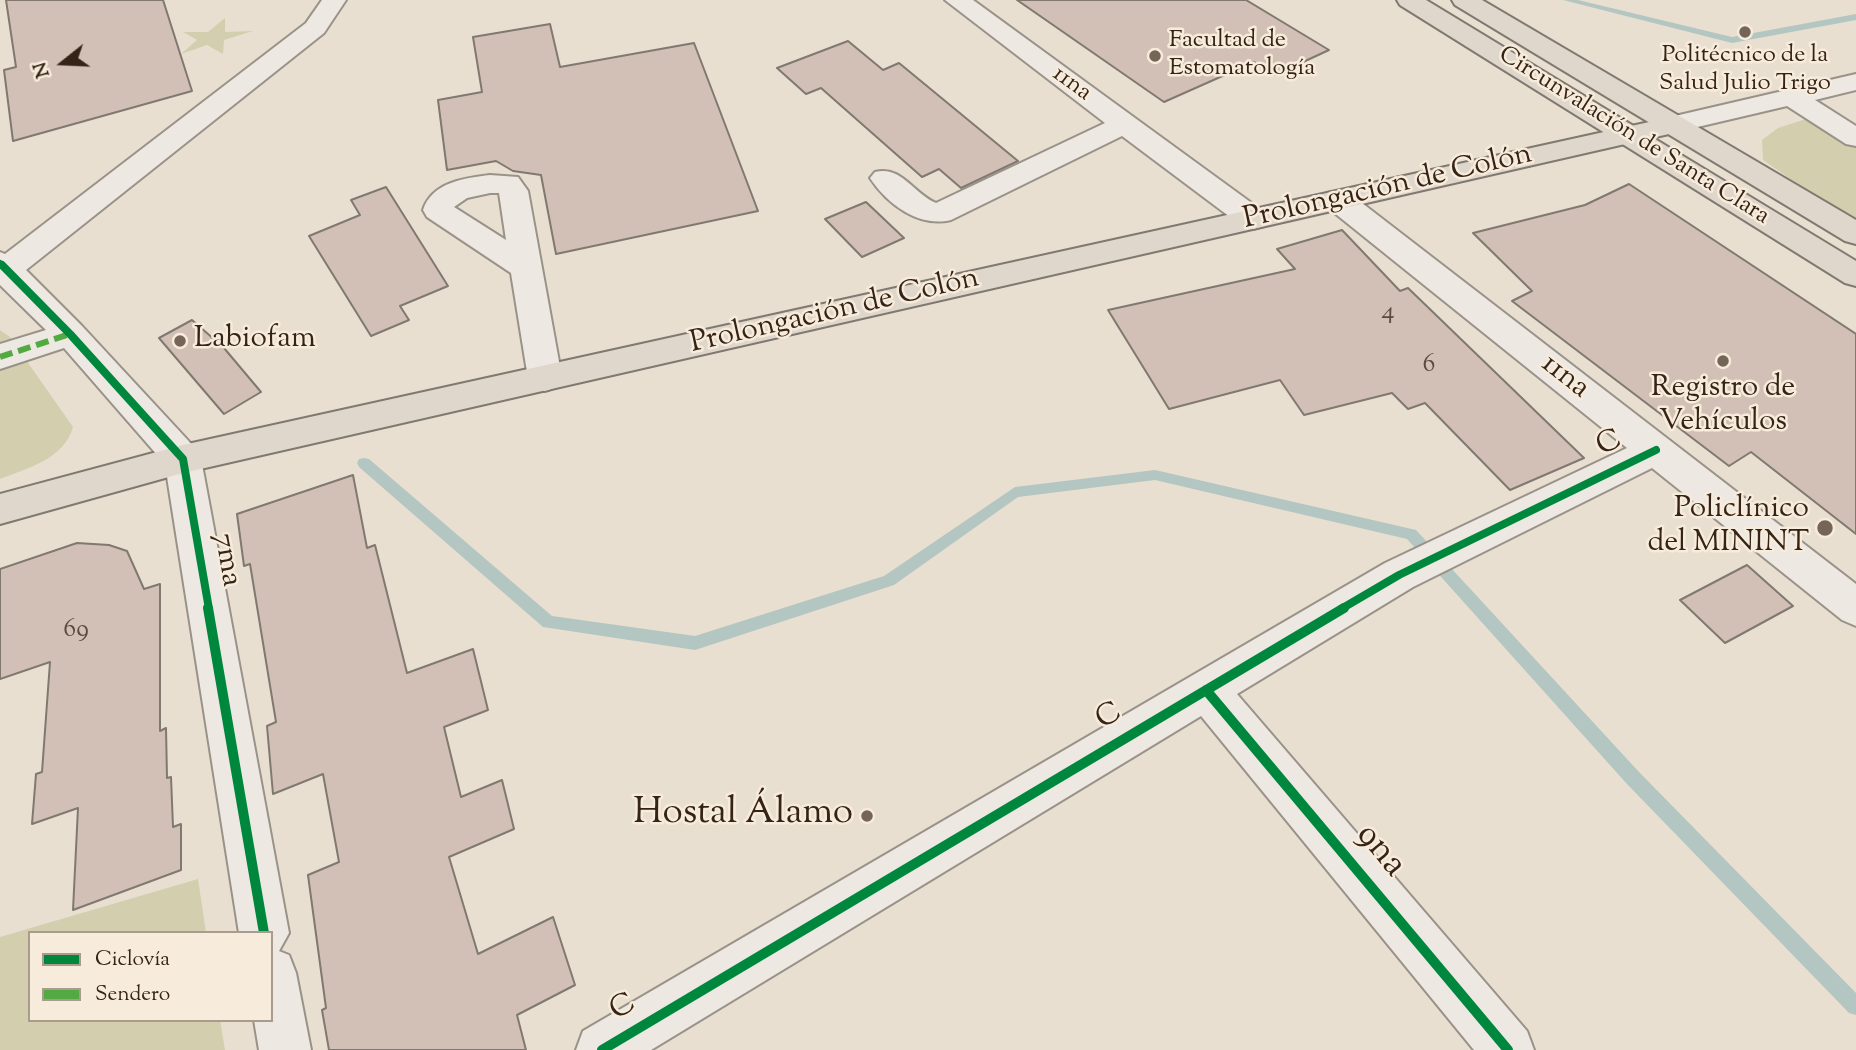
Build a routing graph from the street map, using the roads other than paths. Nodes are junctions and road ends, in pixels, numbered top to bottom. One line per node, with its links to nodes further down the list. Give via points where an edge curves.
1 (334, 0): 16 (street, via 315,28)
2 (957, 0): 7 (street, 11na)
3 (1409, 0): 10 (main road, Circunvalación de Santa Clara)
4 (1464, 0): 8 (main road, Circunvalación de Santa Clara)
5 (1856, 82): 6 (street)
6 (1793, 98): 8 (street); 9 (street); 11 (street)
7 (1125, 124): 12 (street, via 940,213 922,210); 14 (street, 11na)
8 (1672, 125): 10 (main road, Prolongación de Colón); 15 (main road, Circunvalación de Santa Clara)
9 (1856, 127)
10 (1630, 135): 13 (main road, Prolongación de Colón); 18 (main road, Circunvalación de Santa Clara)
11 (1856, 138)
12 (886, 178)
13 (1338, 200): 14 (main road, Prolongación de Colón); 22 (street, 11na)
14 (1253, 219): 21 (main road, Prolongación de Colón)
15 (1856, 234)
16 (2, 269): 19 (street)
17 (527, 269): 21 (street)
18 (1856, 275)
19 (70, 334): 20 (street); 23 (street)
20 (0, 357)
21 (545, 378): 23 (main road, Prolongación de Colón)
22 (1656, 450): 25 (street, 11na); 26 (street, C, via 1440,553)
23 (183, 458): 24 (main road, Prolongación de Colón); 27 (street, 7ma)
24 (0, 509)
25 (1856, 608)
26 (1206, 690): 30 (street, C); 31 (street, 9na)
27 (264, 931)
28 (273, 984): 29 (street)
29 (285, 1050)
30 (602, 1050)
31 (1508, 1050)

